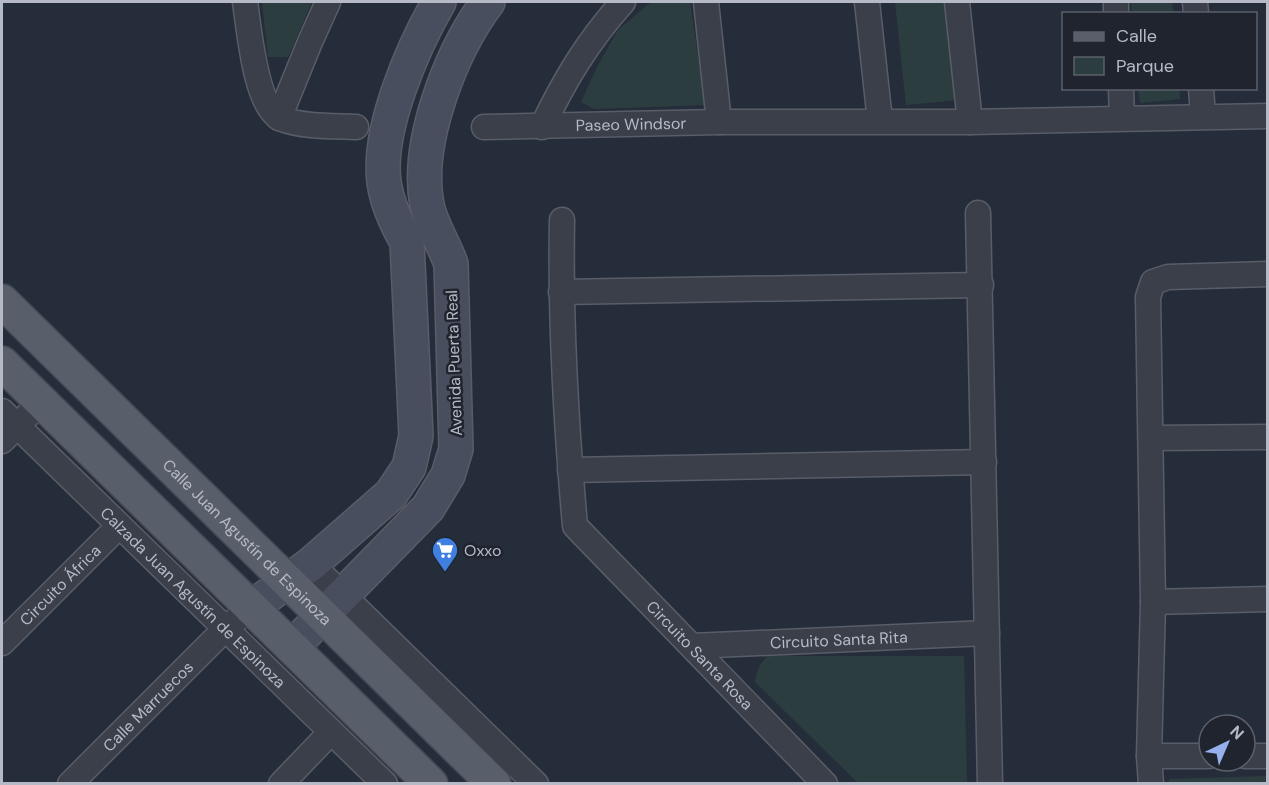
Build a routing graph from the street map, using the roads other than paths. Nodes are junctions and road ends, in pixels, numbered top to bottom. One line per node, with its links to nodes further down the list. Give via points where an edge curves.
1 (245, 2): 13 (street, via 258,82)
2 (328, 2): 13 (street)
3 (439, 2): 18 (street, via 399,89)
4 (488, 2): 21 (street, Avenida Puerta Real, via 442,87)
5 (623, 2): 20 (street, via 584,50)
6 (706, 2): 16 (street)
7 (867, 2): 15 (street)
8 (957, 2): 17 (street)
9 (1120, 90): 14 (street)
10 (1201, 90): 11 (street)
11 (1203, 116): 12 (street, Paseo Windsor); 14 (street, Paseo Windsor)
12 (1268, 116)
13 (279, 118): 19 (street, via 304,124)
14 (1122, 118): 17 (street, Paseo Windsor)
15 (880, 121): 16 (street, Paseo Windsor); 17 (street, Paseo Windsor)
16 (719, 122): 20 (street, Paseo Windsor)
17 (970, 122)
18 (390, 123): 21 (street); 25 (street, via 383,179 392,215)
19 (356, 127)
20 (542, 127): 22 (street, Paseo Windsor)
21 (431, 128): 26 (street, Avenida Puerta Real, via 424,181 428,206)
22 (484, 128)
23 (978, 213): 28 (street)
24 (562, 220): 29 (street)
25 (407, 242): 26 (street); 39 (street, via 416,436 409,467 391,494)
26 (444, 244): 42 (street, Avenida Puerta Real, via 451,264 456,448 448,475 428,508)
27 (1268, 274): 35 (street, via 1168,277 1154,282 1148,297)
28 (981, 285): 29 (street); 36 (street)
29 (561, 292): 37 (street)
30 (2, 300): 39 (main road, Calle Juan Agustín de Espinoza)
31 (2, 363): 32 (main road)
32 (41, 402): 33 (street); 43 (main road)
33 (7, 426): 38 (street, Calzada Juan Agustín de Espinoza)
34 (1268, 437): 35 (street)
35 (1152, 438): 41 (street)
36 (984, 462): 37 (street); 45 (street)
37 (570, 470): 47 (street, Circuito Santa Rosa, via 575,526)
38 (118, 527): 44 (street, Calzada Juan Agustín de Espinoza); 46 (street, Circuito África)
39 (300, 572): 42 (main road, Calle Juan Agustín de Espinoza); 43 (street)
40 (1268, 599): 41 (street)
41 (1153, 602): 51 (street)
42 (333, 605): 48 (street, Avenida Puerta Real); 57 (main road, Calle Juan Agustín de Espinoza); 58 (street)
43 (251, 608): 44 (street, Calle Marruecos); 48 (main road)
44 (225, 629): 49 (street, Calzada Juan Agustín de Espinoza); 53 (street, Calle Marruecos)
45 (987, 633): 47 (street, Circuito Santa Rita); 60 (street)
46 (2, 643)
47 (692, 646): 59 (street, Circuito Santa Rosa)
48 (292, 647): 49 (street, Avenida Puerta Real); 56 (main road)
49 (268, 671): 50 (street, Calzada Juan Agustín de Espinoza)
50 (331, 732): 54 (street); 55 (street, Calzada Juan Agustín de Espinoza)
51 (1149, 756): 52 (street); 61 (street)
52 (1197, 756)
53 (70, 783)
54 (281, 783)
55 (385, 783)
56 (431, 783)
57 (494, 783)
58 (536, 783)
59 (825, 783)
60 (990, 783)
61 (1151, 783)

